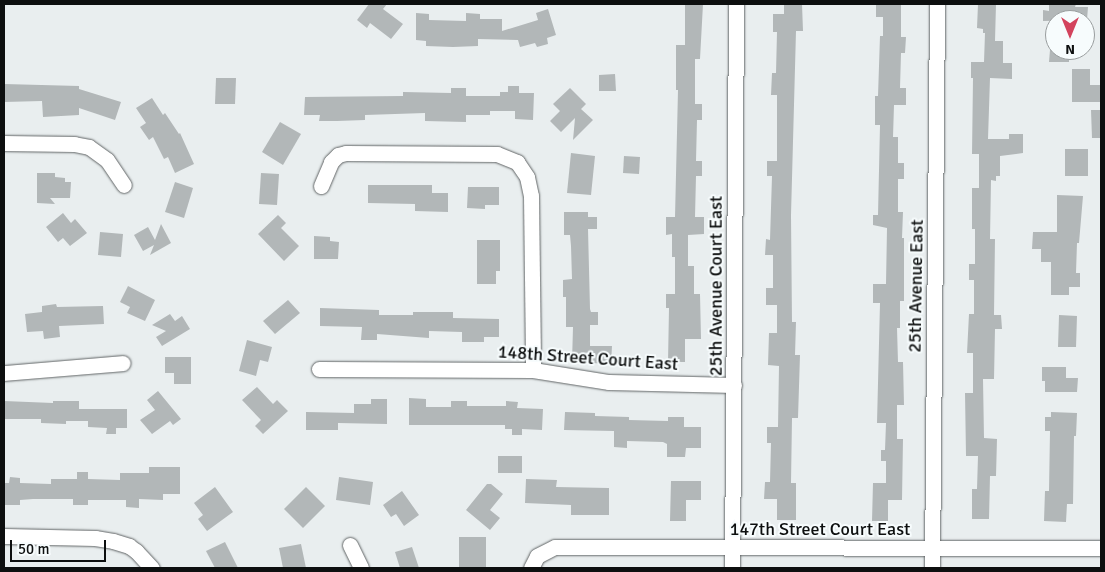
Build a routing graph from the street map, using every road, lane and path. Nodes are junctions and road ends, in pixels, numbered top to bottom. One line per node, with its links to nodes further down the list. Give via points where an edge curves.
1 (736, 4): 10 (street, 25th Avenue Court East)
2 (937, 4): 13 (street, 25th Avenue East)
3 (4, 143): 4 (street, via 89,147 108,160)
4 (124, 185)
5 (321, 186): 8 (street, via 331,162 346,152 497,154 517,162 527,177 532,196)
6 (123, 363): 9 (street)
7 (318, 369): 8 (street, 148th Street Court East)
8 (533, 370): 10 (street, 148th Street Court East, via 609,382)
9 (4, 373)
10 (734, 385): 15 (street, 25th Avenue Court East)
11 (4, 536): 16 (street, via 114,541 129,546)
12 (350, 545): 17 (street)
13 (932, 548): 14 (street, 147th Street Court East); 15 (street, 147th Street Court East); 20 (street, 25th Avenue East)
14 (1101, 548)
15 (732, 549): 18 (street, 147th Street Court East, via 555,547 541,553); 19 (street, 25th Avenue Court East)
16 (152, 568)
17 (361, 568)
18 (531, 568)
19 (732, 568)
20 (932, 568)

